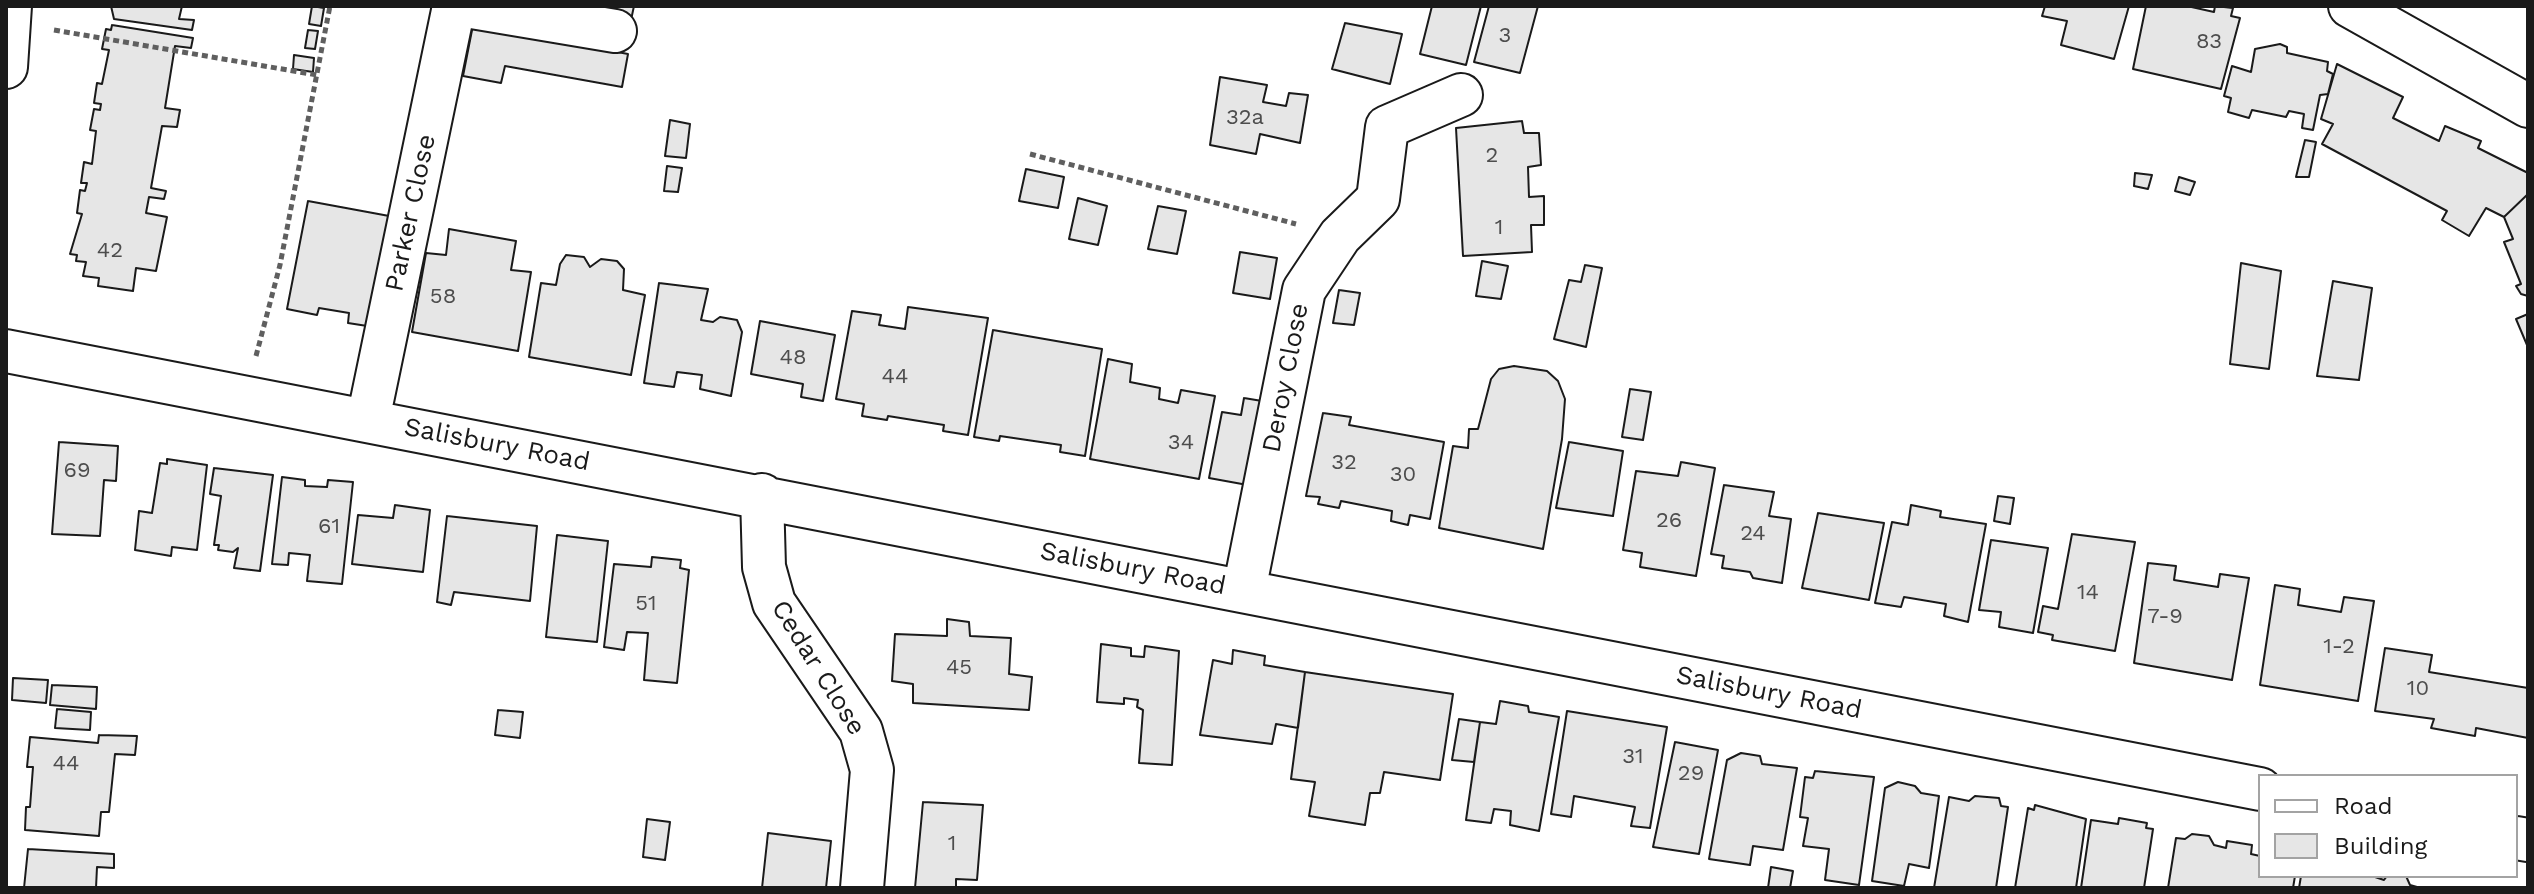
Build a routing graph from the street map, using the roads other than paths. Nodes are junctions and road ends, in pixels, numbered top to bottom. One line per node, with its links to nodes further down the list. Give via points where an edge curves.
1 (454, 6): 10 (street, Parker Close)
2 (466, 6): 5 (street)
3 (2350, 6): 8 (street)
4 (10, 14): 6 (street)
5 (615, 31)
6 (6, 67)
7 (1461, 95): 12 (street, Deroy Close, via 1387,127 1378,199 1340,236 1304,290)
8 (2528, 106)
9 (6, 351): 10 (street, Salisbury Road)
10 (368, 420): 11 (street, Salisbury Road)
11 (762, 495): 12 (street, Salisbury Road); 14 (street, Cedar Close, via 764,567 774,603 861,731 872,770)
12 (1244, 591): 13 (street, Salisbury Road)
13 (2258, 789)
14 (862, 888)

